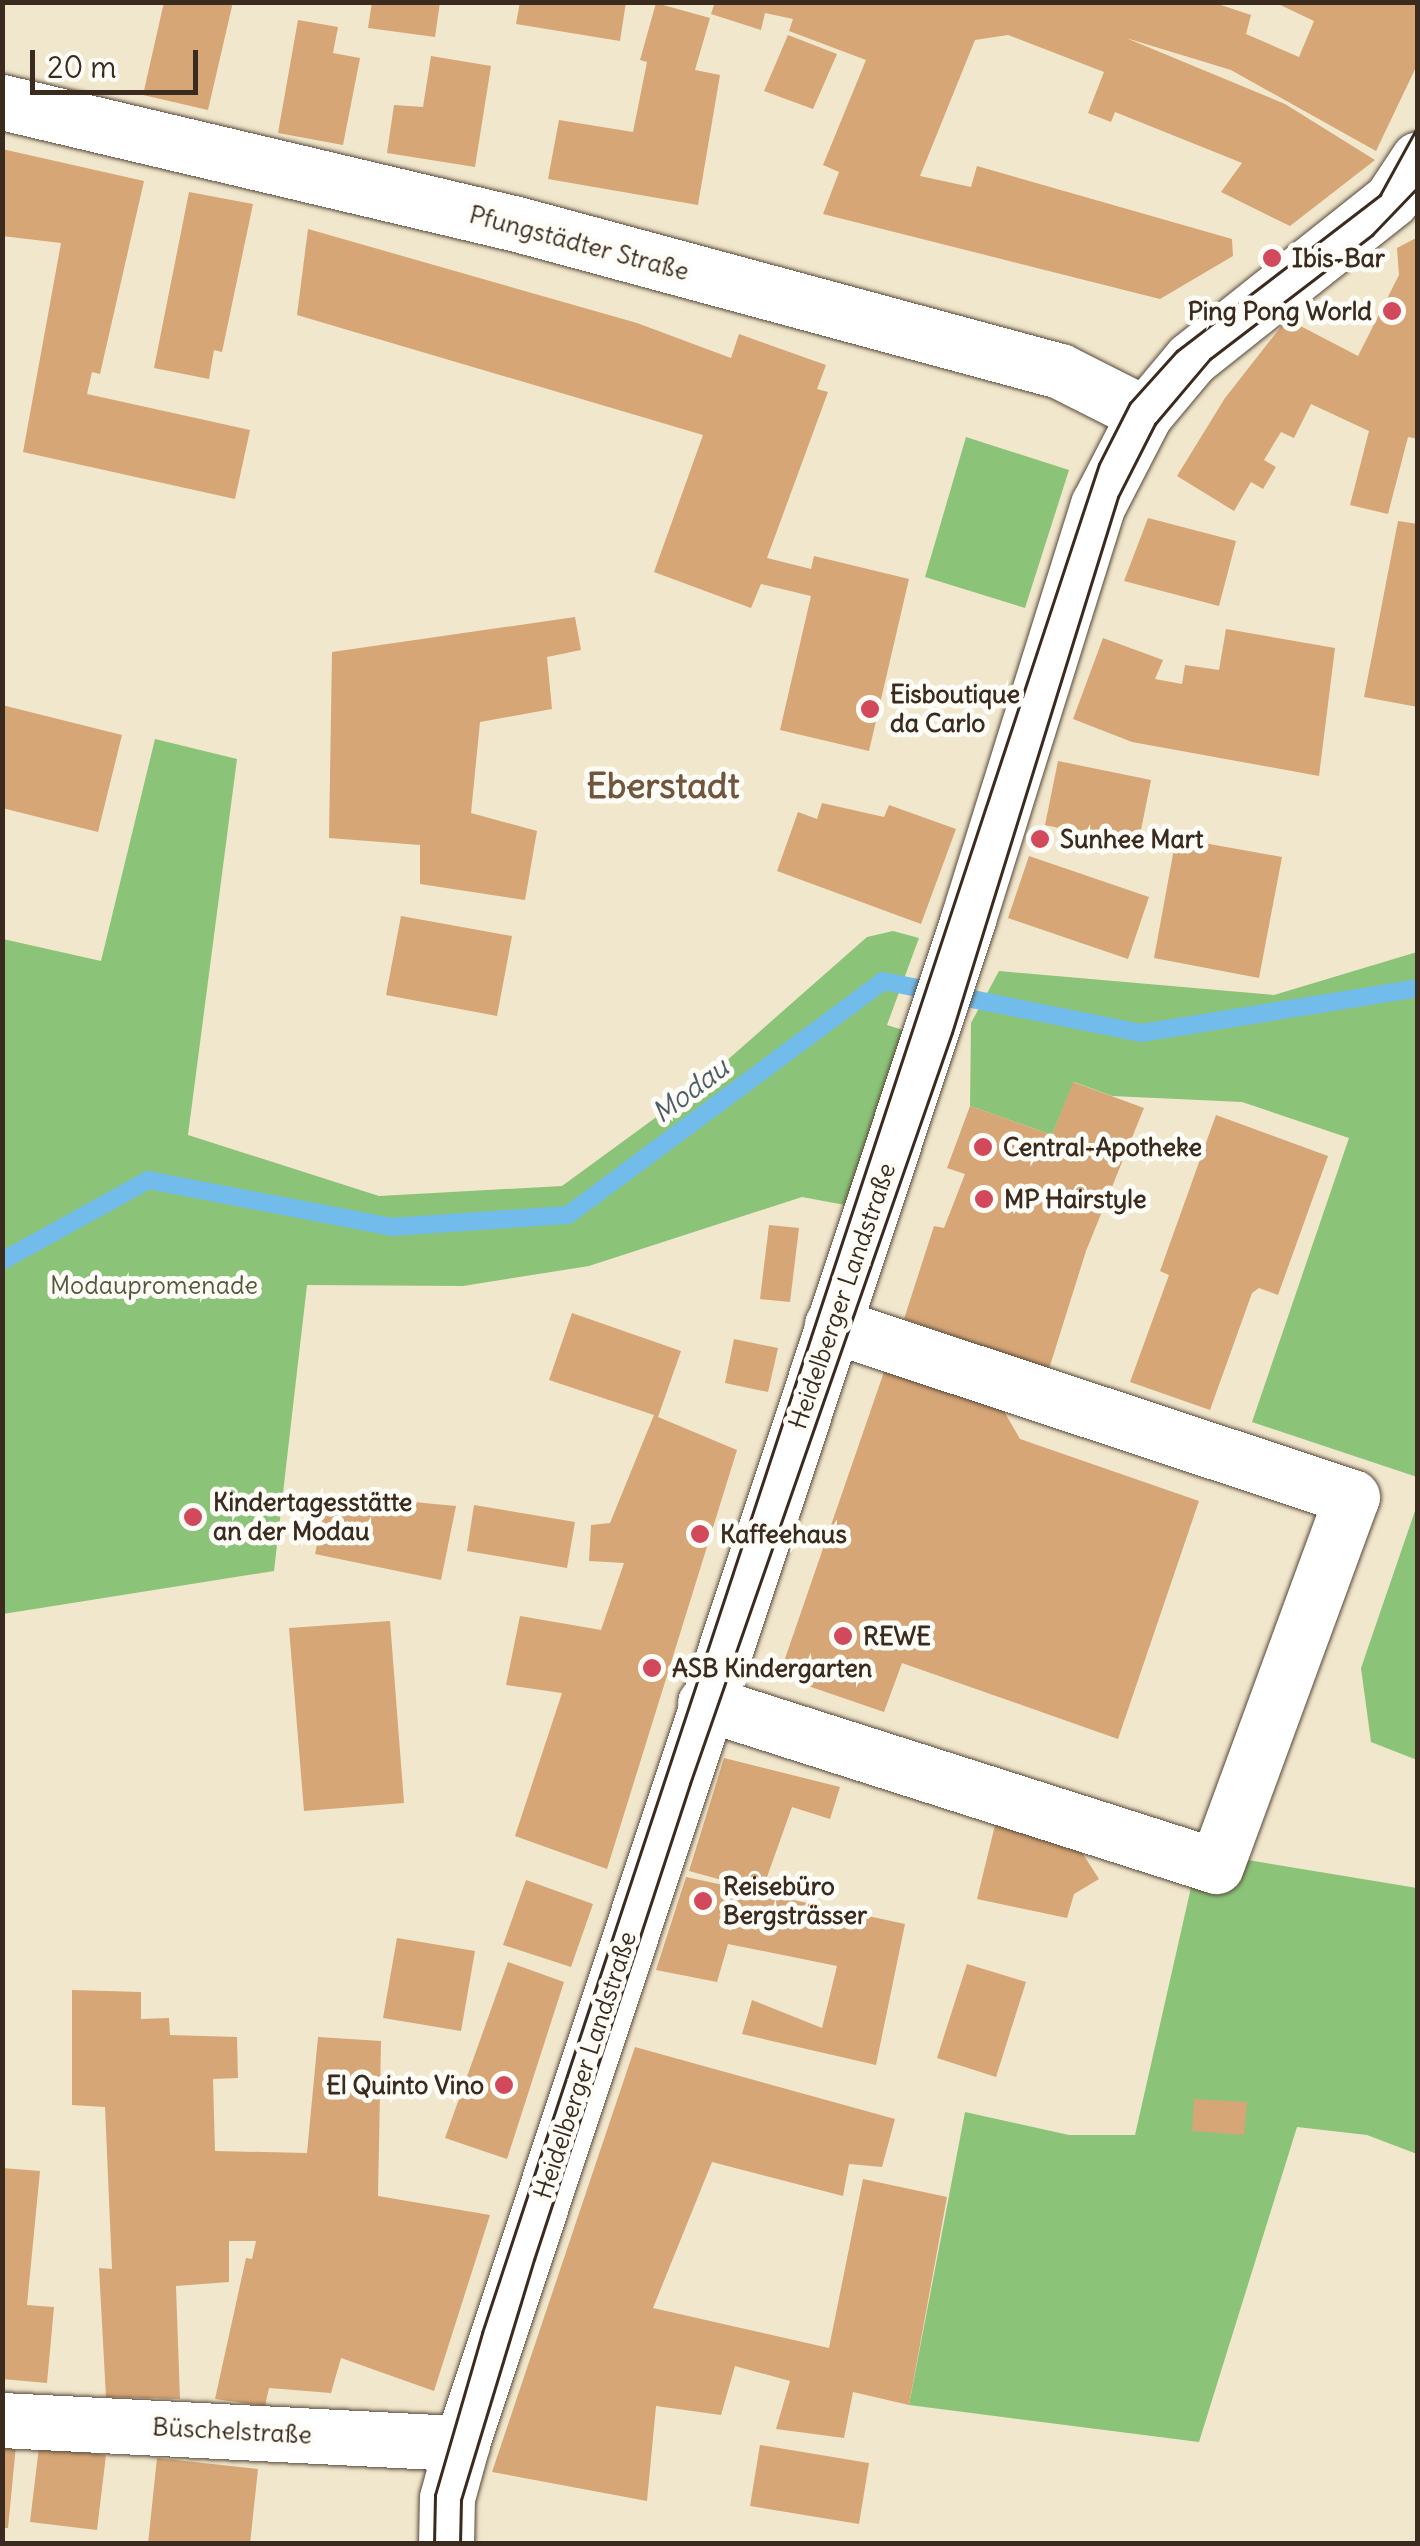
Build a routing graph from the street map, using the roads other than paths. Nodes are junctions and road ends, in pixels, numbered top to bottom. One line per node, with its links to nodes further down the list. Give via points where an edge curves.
1 (2, 102): 3 (street, Pfungstädter Straße, via 517,224 1060,372)
2 (1418, 159): 3 (street, Heidelberger Landstraße, via 1391,200 1191,359)
3 (1146, 414): 4 (street, Heidelberger Landstraße, via 1098,505)
4 (832, 1325): 5 (street, Heidelberger Landstraße); 5 (street, via 1352,1497 1216,1866)
5 (705, 1703): 7 (street, Heidelberger Landstraße)
6 (2, 2420): 7 (street, Büschelstraße)
7 (462, 2443): 8 (street, Heidelberger Landstraße, via 447,2498)
8 (446, 2544)

